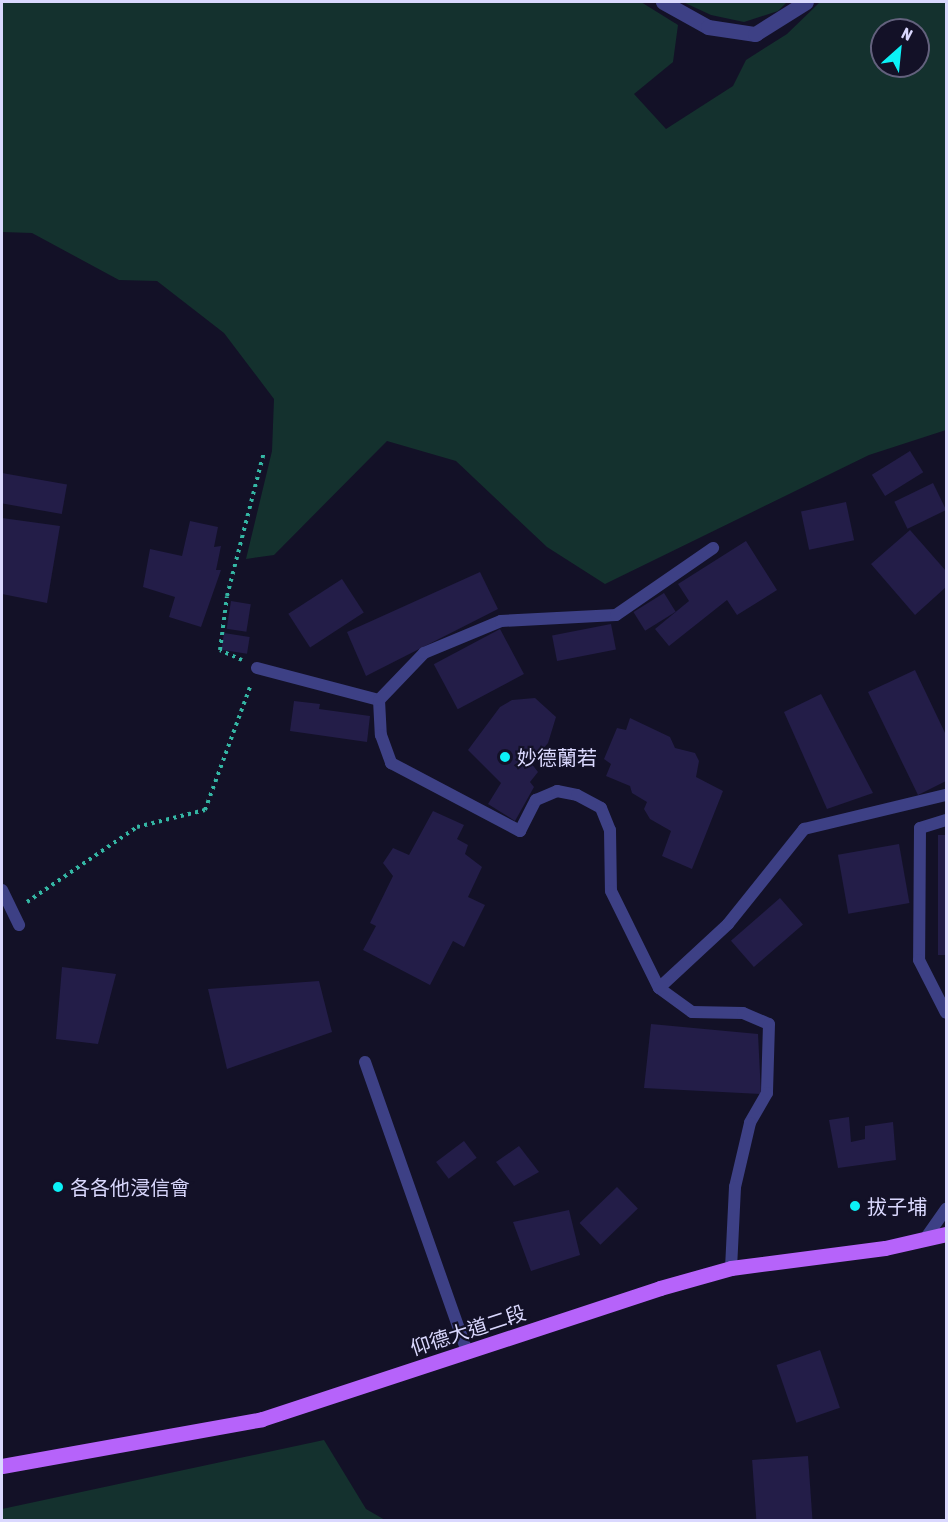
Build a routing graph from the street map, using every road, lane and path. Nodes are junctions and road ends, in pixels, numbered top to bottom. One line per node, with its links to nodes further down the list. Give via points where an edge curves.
1 (663, 2): 2 (street, via 708,27 755,34 774,26)
2 (806, 2)
3 (264, 452): 5 (path, via 227,596 220,650)
4 (713, 548): 6 (lane, via 616,615 501,621 424,653)
5 (257, 668): 6 (lane); 10 (path, via 205,810 137,827)
6 (379, 700): 12 (lane, via 381,735 392,763 520,831 536,800 557,791 578,795 601,808 610,830 611,891)
7 (946, 795): 12 (lane, via 804,829 728,924)
8 (946, 820): 13 (lane, via 920,828 919,960)
9 (2, 890): 10 (lane)
10 (13, 912): 11 (lane)
11 (19, 924)
12 (659, 988): 18 (lane, via 692,1012 743,1012 769,1024 768,1093 750,1123 735,1187)
13 (946, 1013)
14 (365, 1062): 19 (lane)
15 (946, 1209): 17 (lane)
16 (946, 1234): 17 (main road, 仰德大道二段)
17 (925, 1239): 18 (main road, 仰德大道二段)
18 (731, 1268): 19 (main road, 仰德大道二段)
19 (467, 1352): 20 (main road, 仰德大道二段, via 262,1419)
20 (2, 1466)

